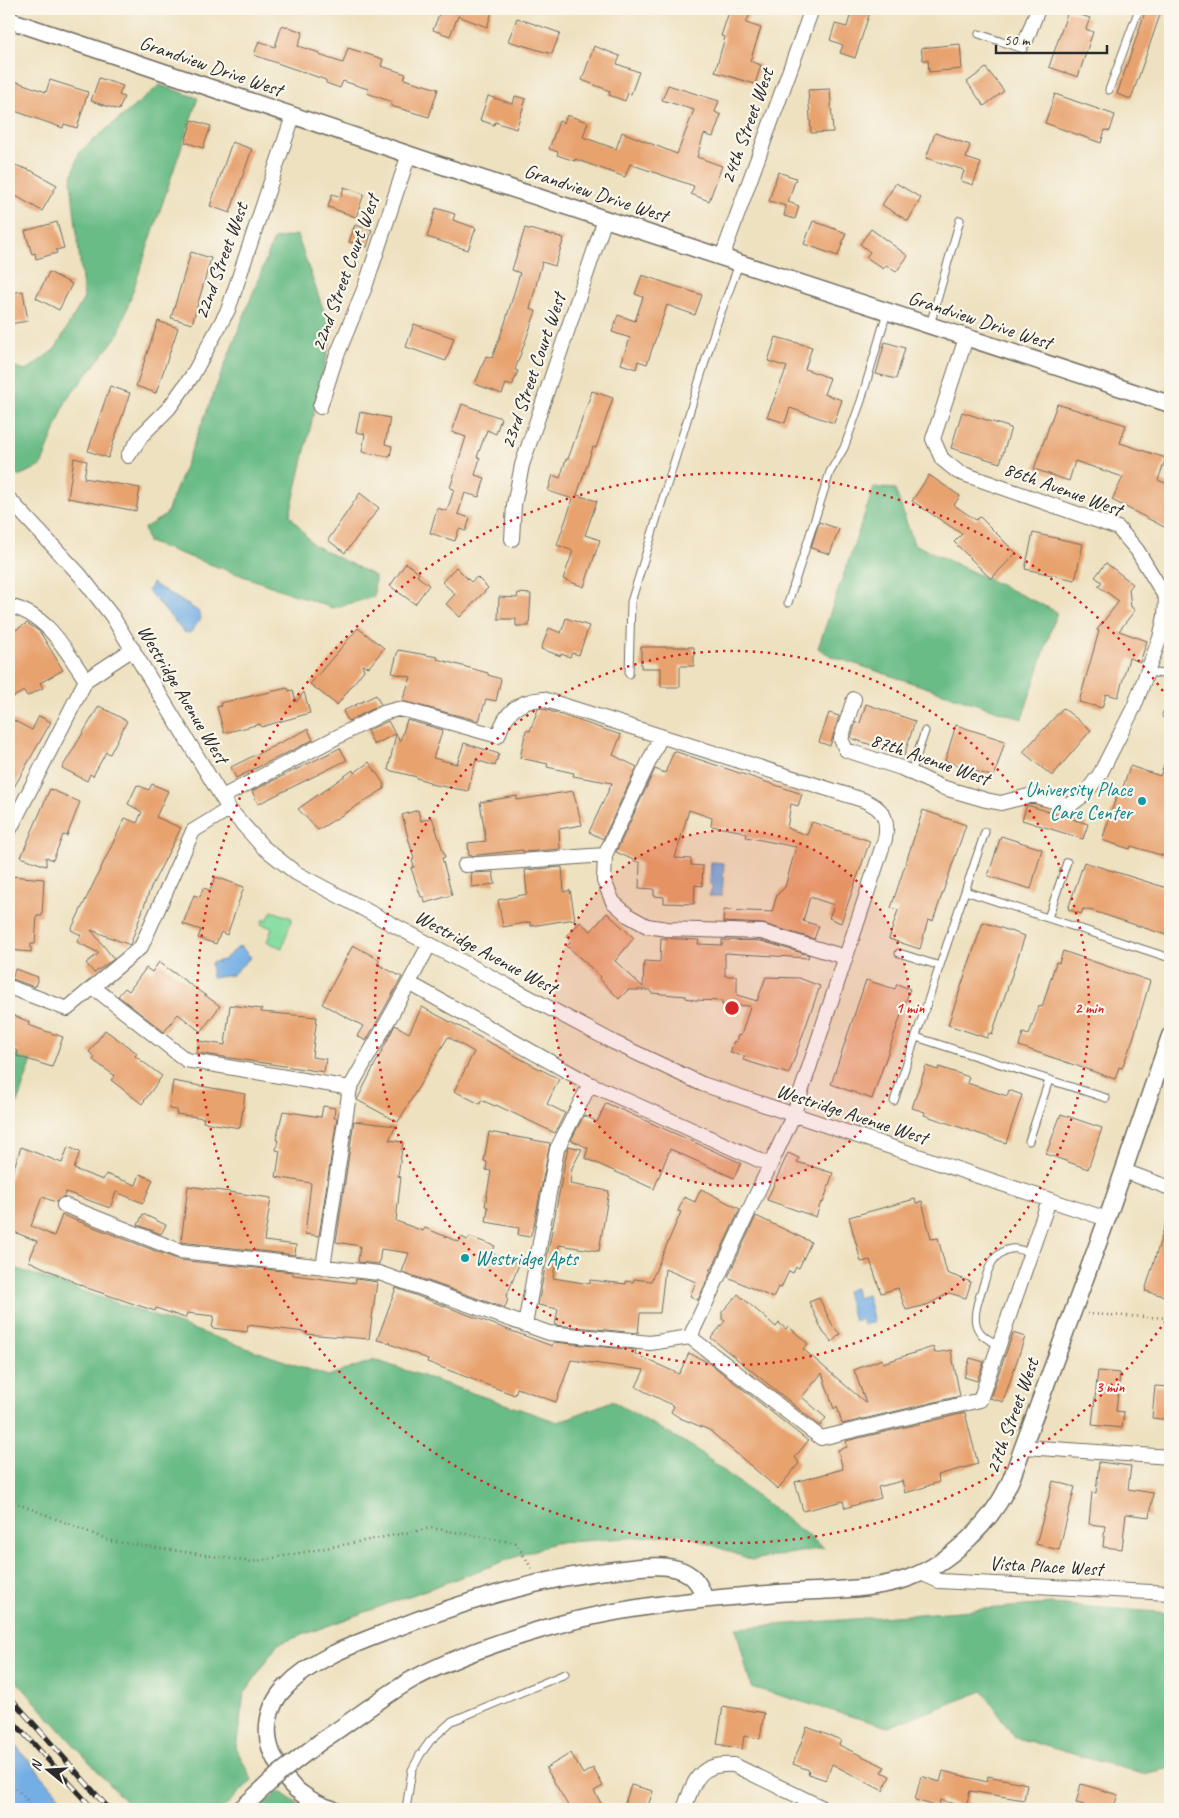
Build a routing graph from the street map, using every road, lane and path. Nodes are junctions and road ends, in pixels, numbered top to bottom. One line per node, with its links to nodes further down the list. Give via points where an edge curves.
1 (812, 9): 12 (street, 24th Street West)
2 (1038, 9): 6 (street)
3 (1139, 9): 7 (lane)
4 (9, 20): 8 (street, Grandview Drive West)
5 (979, 34): 6 (lane, via 1023,49)
6 (1026, 40)
7 (1109, 90)
8 (293, 116): 9 (street, Grandview Drive West); 19 (street, 22nd Street West, via 228,310 192,376)
9 (409, 154): 10 (street, Grandview Drive West); 18 (street, 22nd Street Court West, via 365,287)
10 (606, 219): 12 (street, Grandview Drive West); 21 (street, 23rd Street Court West, via 522,465 514,505)
11 (960, 220): 15 (lane)
12 (722, 257): 13 (street, Grandview Drive West)
13 (739, 263): 14 (street, Grandview Drive West); 27 (lane, via 717,323 631,602)
14 (887, 312): 15 (street, Grandview Drive West); 23 (lane, via 860,401 844,448 830,472)
15 (930, 326): 16 (street, Grandview Drive West)
16 (966, 338): 17 (street, Grandview Drive West); 22 (street, 86th Avenue West, via 933,439 942,459 958,472 1118,528 1138,550)
17 (1169, 398)
18 (320, 407)
19 (128, 456)
20 (9, 499): 25 (street, Westridge Avenue West, via 97,595)
21 (512, 539)
22 (1168, 598): 26 (street, 87th Avenue West)
23 (788, 603)
24 (9, 606): 29 (street, via 32,614 43,622)
25 (133, 649): 29 (street); 34 (street, Westridge Avenue West)
26 (1149, 672): 28 (lane); 33 (street, 87th Avenue West, via 1119,740 1100,774 1078,800 1064,804 1032,795 1001,803 940,787)
27 (629, 674)
28 (1170, 675)
29 (86, 680): 35 (street)
30 (854, 699): 33 (street, 87th Avenue West, via 842,730 842,745 853,753)
31 (925, 731): 33 (lane)
32 (661, 736): 34 (street, via 543,699 530,700 513,708 505,717 498,736 398,709 383,713); 37 (street); 44 (street, via 863,800 883,812 887,820 884,839)
33 (911, 773)
34 (226, 803): 42 (street, Westridge Avenue West, via 263,847 291,869); 49 (street, via 193,832 141,947)
35 (9, 830)
36 (985, 832): 40 (lane)
37 (605, 855): 39 (street); 44 (street, via 604,881 613,902 647,926 762,932)
38 (1067, 862): 41 (lane)
39 (465, 865)
40 (965, 891): 41 (lane); 46 (lane)
41 (1048, 918): 45 (lane)
42 (429, 945): 47 (street); 57 (street, Westridge Avenue West, via 661,1066)
43 (899, 953): 46 (lane)
44 (845, 957): 57 (street)
45 (1170, 958)
46 (940, 966): 51 (lane)
47 (409, 983): 53 (street); 54 (street)
48 (9, 987): 49 (street, via 67,1009)
49 (93, 987): 54 (street, via 186,1060)
50 (1170, 1036): 60 (street, 27th Street West)
51 (916, 1037): 52 (lane); 56 (lane)
52 (1049, 1080): 55 (lane); 58 (lane)
53 (590, 1084): 59 (street); 69 (street, via 557,1149)
54 (350, 1088): 66 (street)
55 (1106, 1098)
56 (894, 1101)
57 (793, 1116): 59 (street); 62 (street, Westridge Avenue West)
58 (1029, 1140)
59 (770, 1165): 70 (street)
60 (1124, 1171): 61 (street); 64 (street, 27th Street West)
61 (1170, 1188)
62 (1049, 1200): 64 (street, Westridge Avenue West); 65 (street)
63 (64, 1205): 66 (street, via 180,1251)
64 (1107, 1219): 67 (street, 27th Street West)
65 (1030, 1253): 71 (street); 71 (lane, via 1014,1248 1001,1252 987,1273 976,1306 976,1326 983,1337)
66 (323, 1267): 69 (street, via 379,1273)
67 (1072, 1314): 68 (path); 72 (street, 27th Street West)
68 (1170, 1318)
69 (525, 1325): 70 (street, via 548,1333 650,1343)
70 (690, 1337): 71 (street, via 821,1438 980,1400)
71 (999, 1344)
72 (1025, 1447): 73 (street); 75 (street, 27th Street West, via 1008,1489 990,1514 963,1543)
73 (1170, 1457)
74 (9, 1500): 76 (path, via 111,1541 252,1562 432,1528 516,1543)
75 (921, 1573): 77 (street, Vista Place West, via 939,1581); 78 (street, 27th Street West, via 886,1583)
76 (540, 1583): 78 (street, via 584,1573 667,1567 682,1570 699,1582); 83 (street, via 444,1609 349,1646 286,1686 273,1705 267,1729 270,1750 288,1782)
77 (1170, 1593)
78 (705, 1599): 82 (street, 27th Street West, bridge, via 617,1611 474,1651 412,1680 320,1742)
79 (565, 1674): 84 (lane, via 452,1722 430,1741 412,1770)
80 (9, 1781): 81 (path)
81 (36, 1809)
82 (240, 1809)
83 (332, 1809)
84 (406, 1809)
85 (684, 1809): 86 (street, via 697,1777 704,1770 723,1764 734,1764)
86 (825, 1809)

